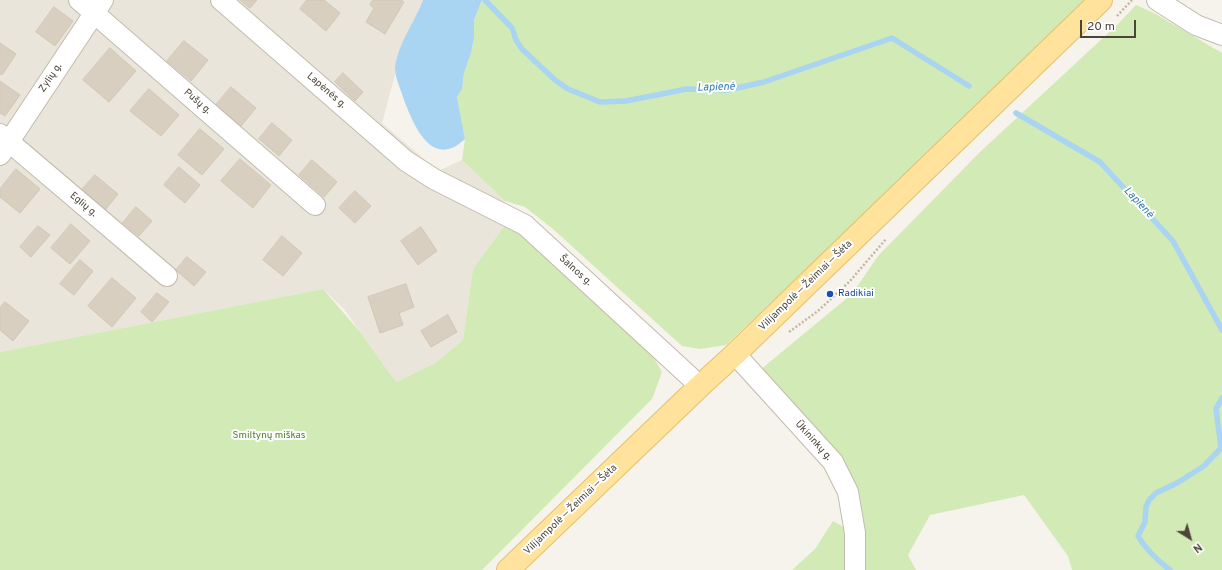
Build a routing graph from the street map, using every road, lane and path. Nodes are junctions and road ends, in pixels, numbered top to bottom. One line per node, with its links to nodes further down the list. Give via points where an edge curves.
1 (79, 0): 5 (street, Pušų g.)
2 (221, 0): 8 (street, Lapėnės g., via 406,161)
3 (1101, 0): 11 (main road, Vilijampolė — Žeimiai — Šėta)
4 (1158, 0): 6 (street, via 1196,25)
5 (98, 6): 7 (street, Zylių g.); 9 (street, Pušų g.)
6 (1222, 35)
7 (3, 143): 10 (street, Eglių g.)
8 (434, 179): 12 (street, Šalnos g., via 524,225)
9 (315, 205)
10 (167, 276)
11 (735, 354): 12 (main road, Vilijampolė — Žeimiai — Šėta); 14 (street, Ūkininkų g., via 833,462 848,492 855,533)
12 (700, 386): 13 (main road, Vilijampolė — Žeimiai — Šėta)
13 (508, 570)
14 (855, 570)

